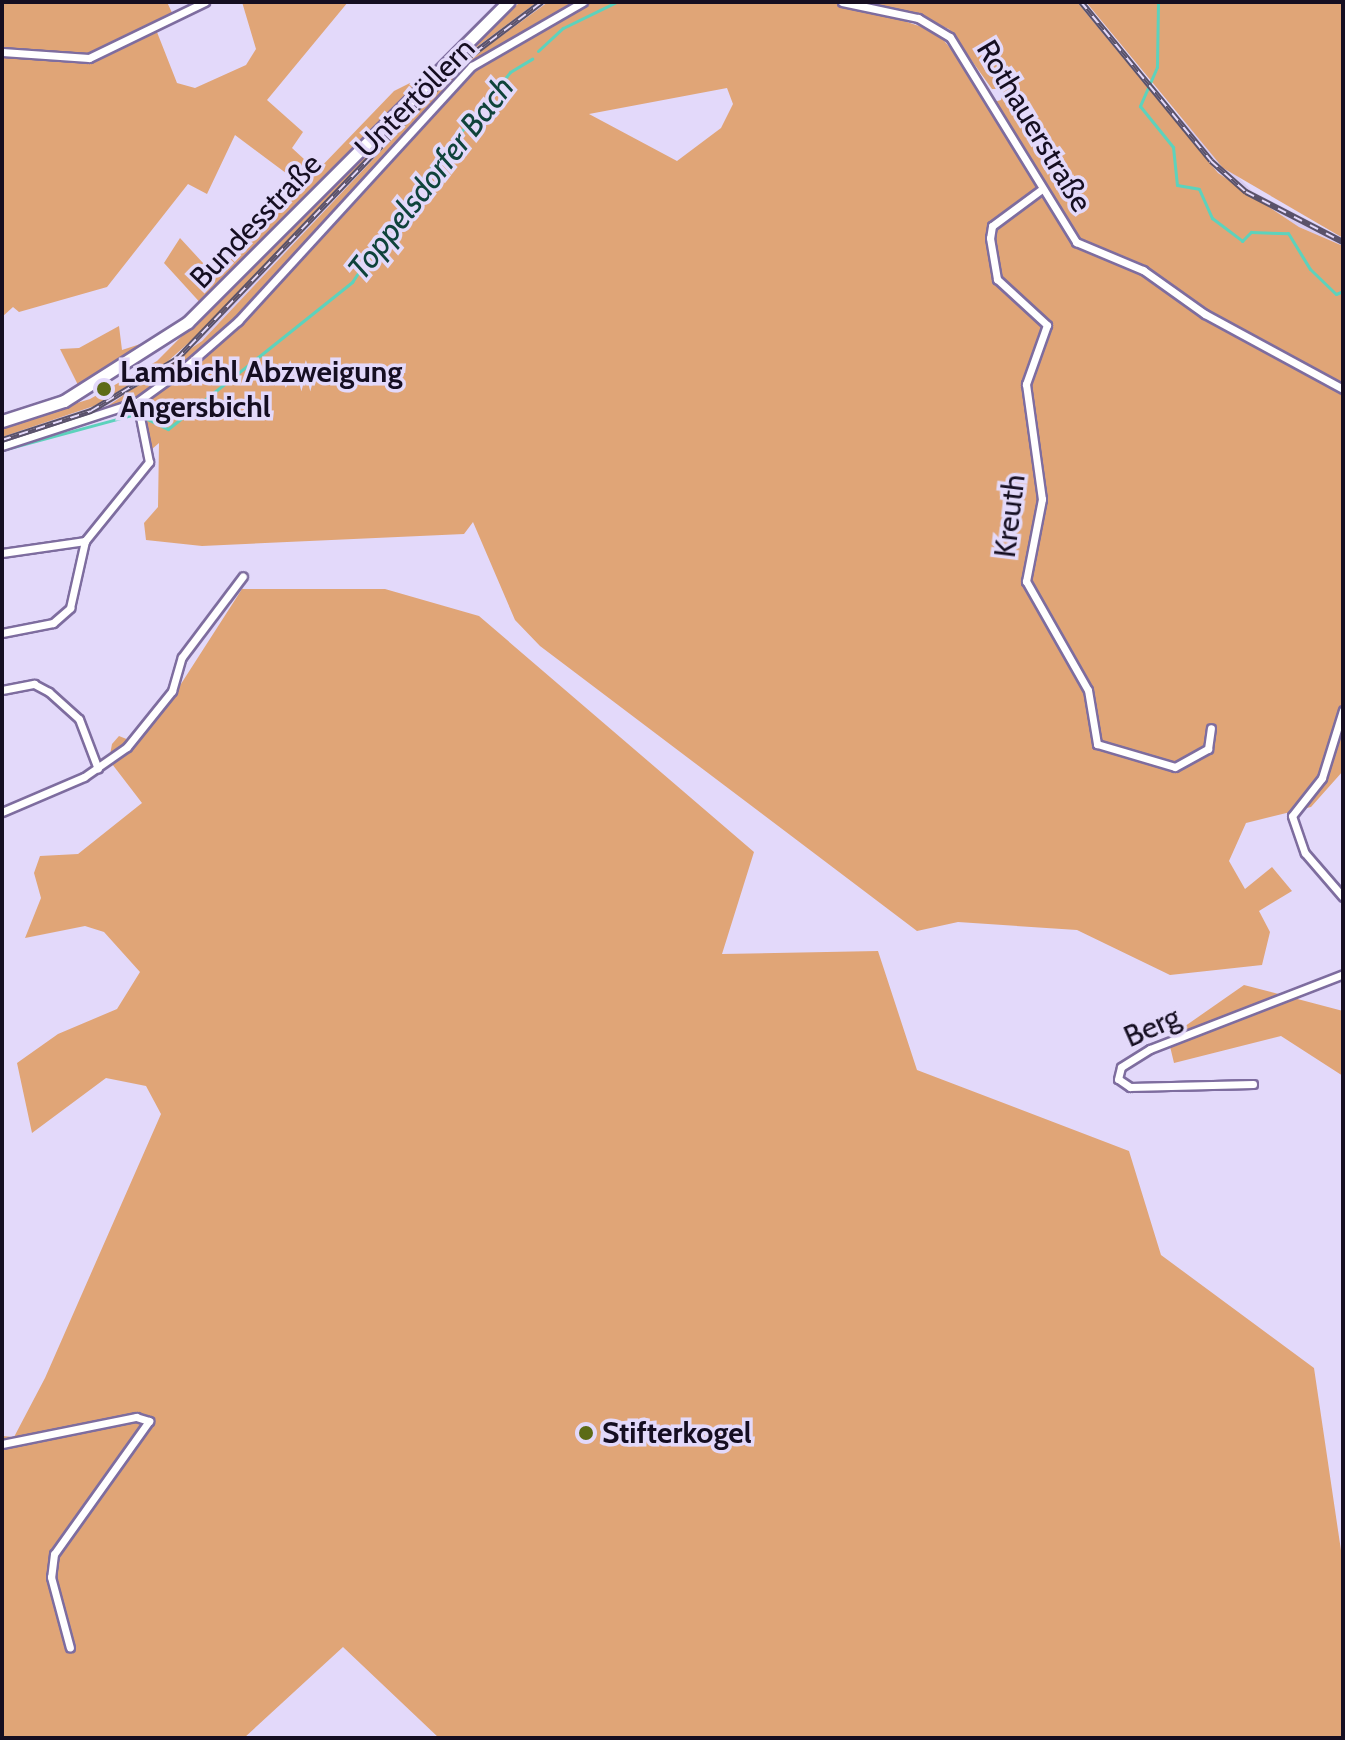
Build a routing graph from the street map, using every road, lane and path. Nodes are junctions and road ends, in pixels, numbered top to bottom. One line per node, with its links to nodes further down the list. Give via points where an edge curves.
1 (205, 2): 5 (street, via 78,61)
2 (507, 2): 9 (main road, Bundesstraße, via 188,322 64,401)
3 (583, 2): 8 (street, Untertöllern, via 521,31 465,73 238,321)
4 (842, 4): 6 (street, Rothauerstraße, via 918,18 950,37)
5 (2, 52)
6 (1042, 189): 7 (street, Rothauerstraße, via 1076,242 1143,270 1205,314); 17 (street, Kreuth, via 992,226 990,238 997,279 1047,325 1026,384 1042,499 1026,581 1088,690 1097,744 1175,767 1208,749)
7 (1343, 389)
8 (137, 402): 10 (street, Untertöllern); 11 (street, via 149,462)
9 (2, 421)
10 (2, 446)
11 (85, 541): 12 (street); 14 (street, via 67,613)
12 (2, 553)
13 (243, 576): 18 (street, via 182,657 172,691 127,747)
14 (2, 633)
15 (2, 690): 18 (street, via 34,684 61,702 79,719)
16 (1343, 710): 20 (street, via 1322,778 1292,816 1305,853)
17 (1211, 728)
18 (98, 769): 19 (street)
19 (2, 812)
20 (1343, 897)
21 (1343, 974): 22 (street, Berg, via 1150,1049 1121,1067 1118,1079 1143,1087)
22 (1253, 1084)
23 (2, 1444): 24 (street, via 136,1417 149,1421 54,1554 51,1577)
24 (70, 1648)

